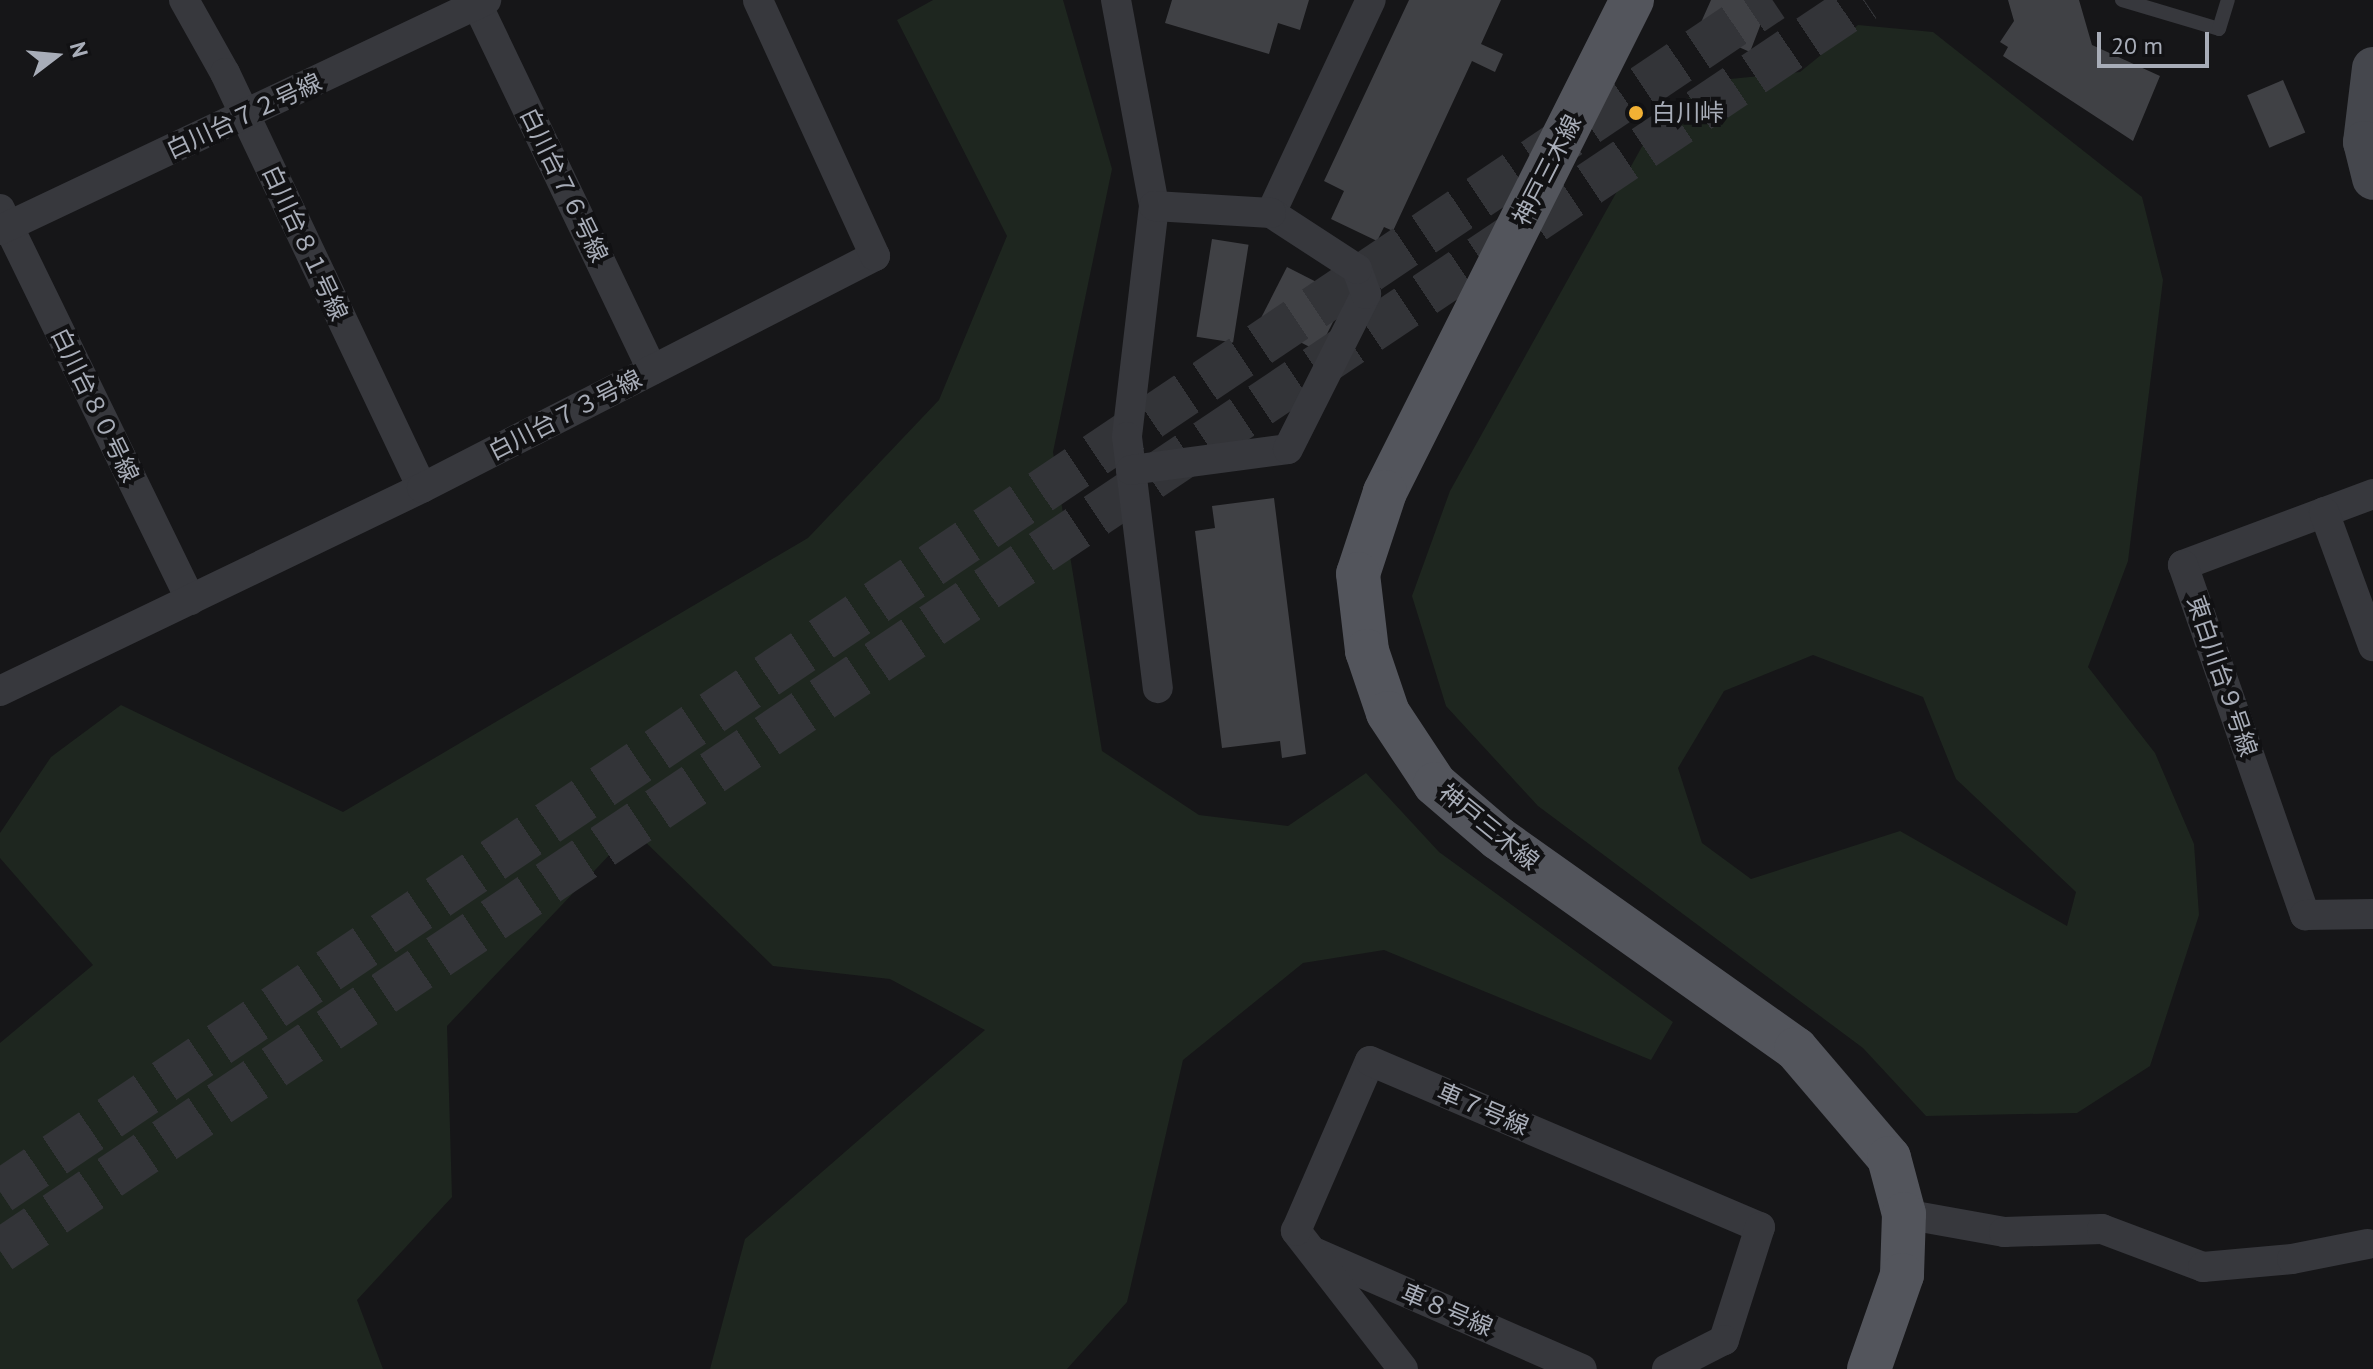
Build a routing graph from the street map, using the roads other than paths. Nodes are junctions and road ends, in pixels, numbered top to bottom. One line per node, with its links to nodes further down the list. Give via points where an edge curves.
1 (184, 0): 10 (street, 白川台８１号線)
2 (758, 0): 15 (street, 白川台７３号線, via 875,256)
3 (1116, 0): 12 (street)
4 (1371, 0): 13 (street)
5 (1632, 0): 25 (main road, 神戸三木線, via 1385,492 1358,574 1367,651 1388,713 1435,784 1498,838 1796,1049 1846,1101 1889,1158)
6 (2122, 0): 7 (lane, via 2219,29)
7 (2228, 0)
8 (480, 1): 10 (street, 白川台７２号線); 15 (street, 白川台７６号線)
9 (2373, 68): 11 (street)
10 (245, 116): 14 (street, 白川台７２号線); 17 (street, 白川台８１号線)
11 (2370, 155)
12 (1154, 206): 13 (street); 16 (street, via 1127,437)
13 (1271, 213): 16 (street, via 1357,269 1366,294 1288,449)
14 (3, 222): 20 (street, 白川台８０号線)
15 (652, 370): 17 (street, 白川台７３号線)
16 (1131, 470): 22 (street)
17 (422, 488): 20 (street, 白川台７３号線)
18 (2373, 494): 19 (street, 東白川台９号線)
19 (2324, 512): 21 (street); 24 (street, 東白川台９号線, via 2183,565 2305,915)
20 (191, 600): 23 (street, 白川台７３号線)
21 (2373, 646)
22 (1158, 688)
23 (0, 691)
24 (2373, 914)
25 (1904, 1214): 26 (street, via 2004,1232 2102,1229 2203,1267 2292,1259); 31 (main road, 神戸三木線, via 1902,1275)
26 (2368, 1244)
27 (1312, 1251): 28 (street, 車７号線); 29 (street, 車８号線); 30 (street, 車７号線, via 1296,1231 1370,1061 1760,1227 1724,1340)
28 (1403, 1369)
29 (1582, 1369)
30 (1667, 1369)
31 (1869, 1369)

